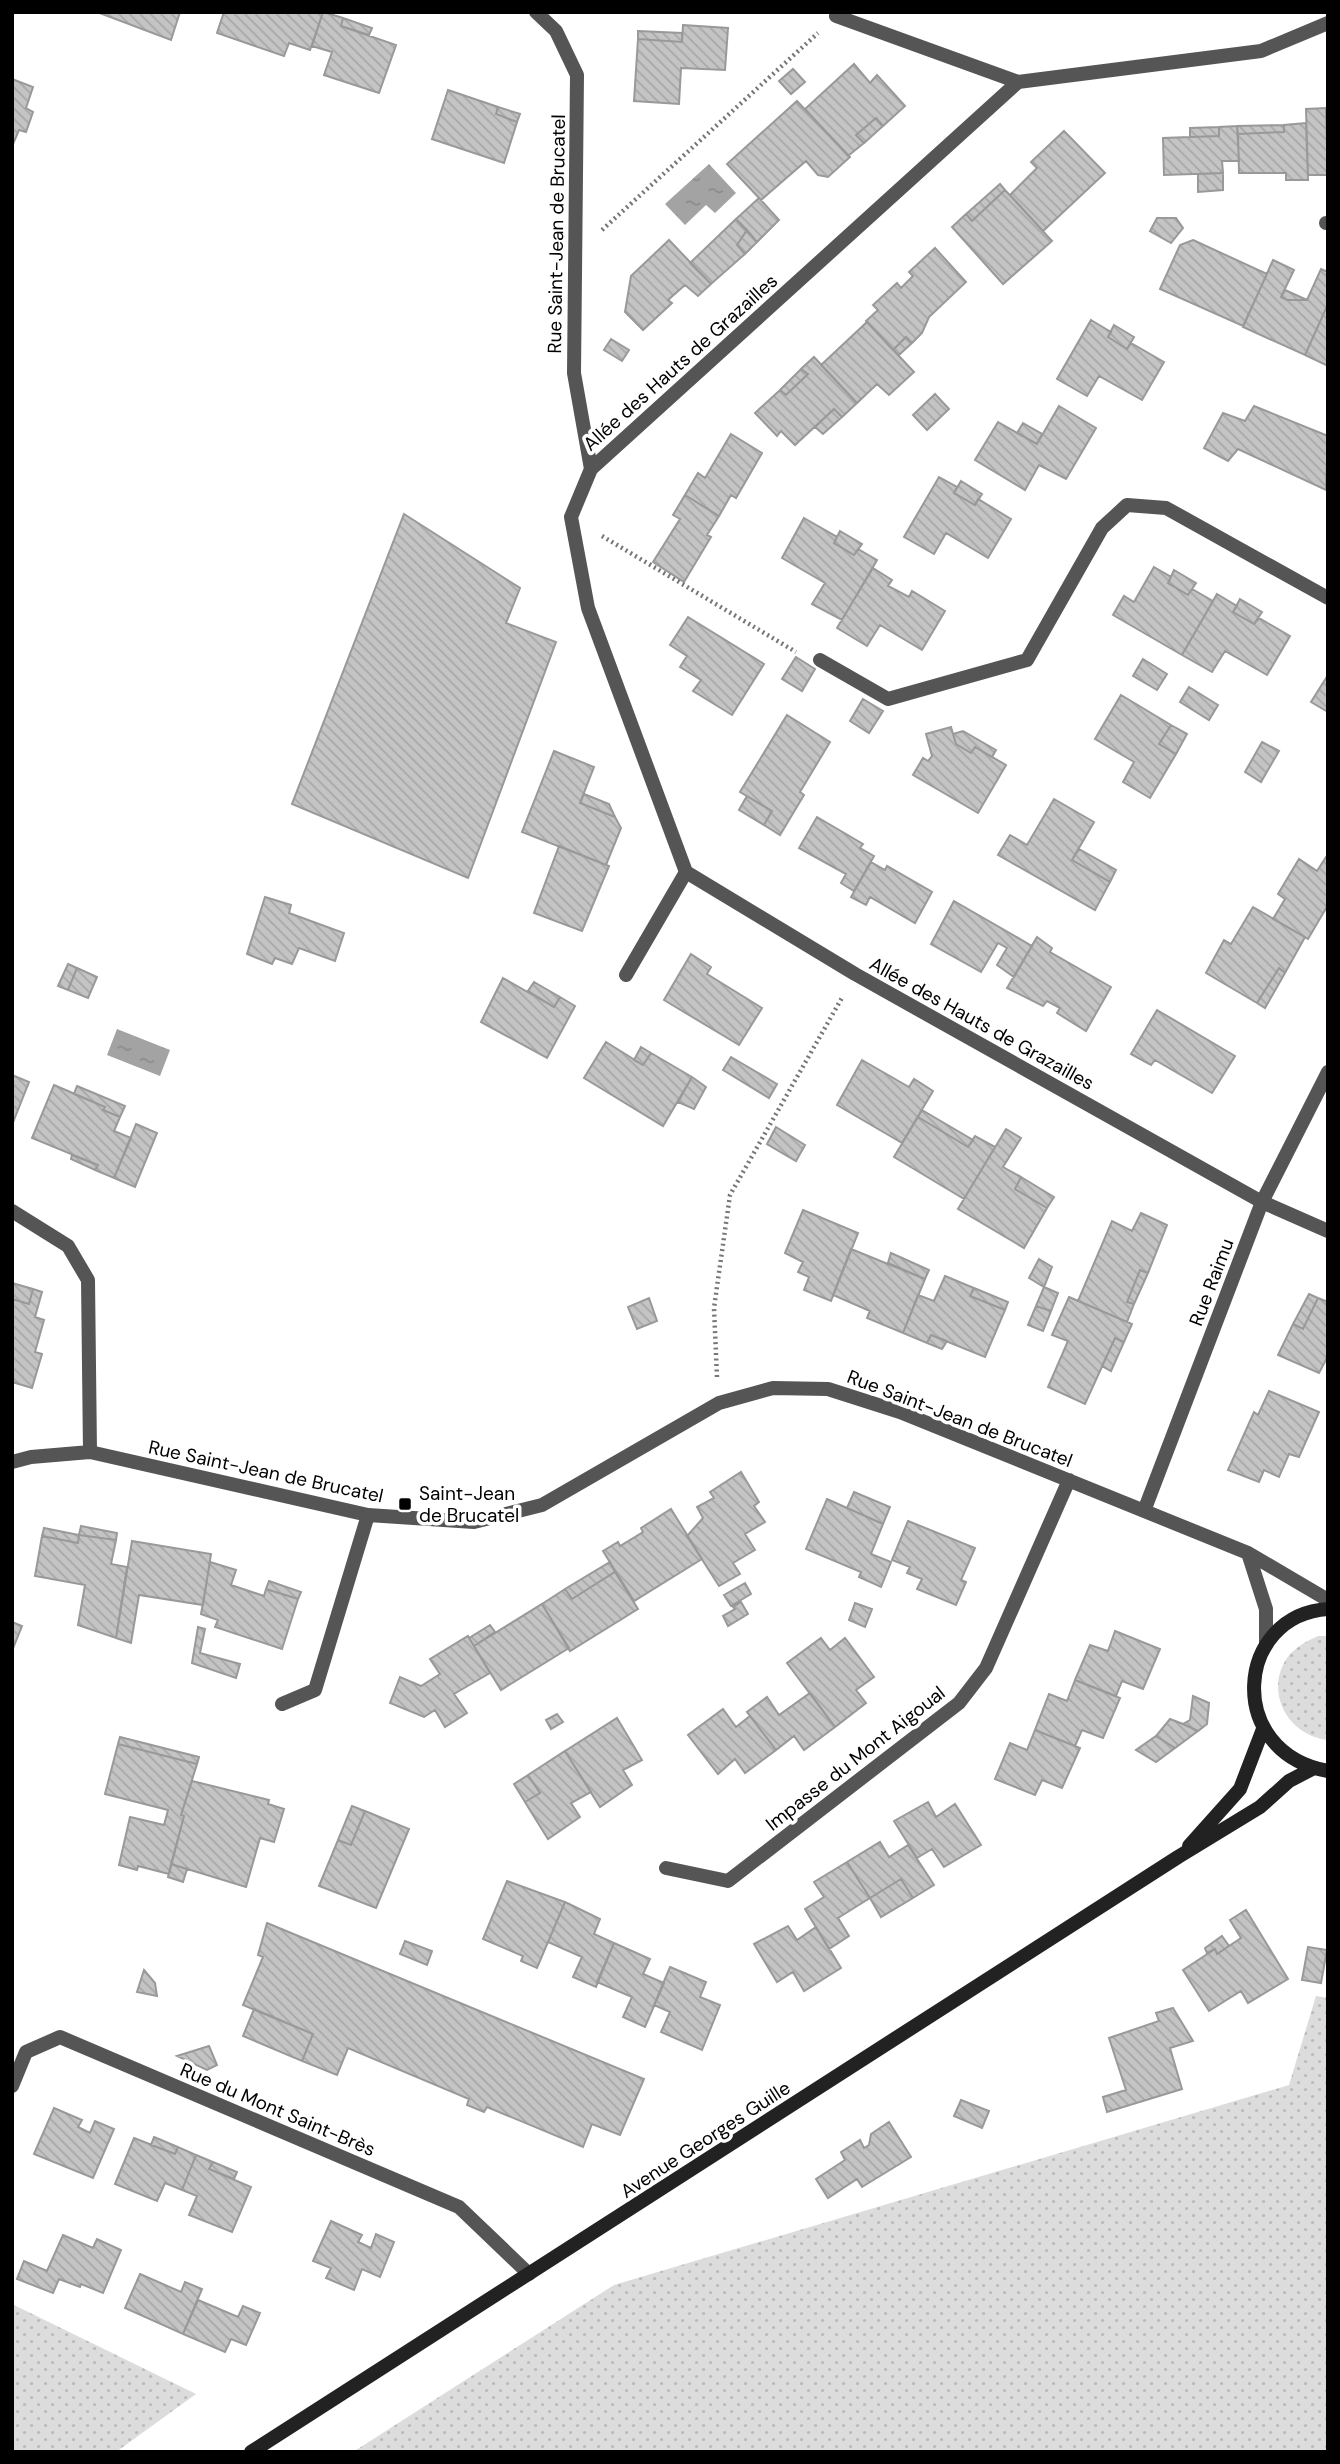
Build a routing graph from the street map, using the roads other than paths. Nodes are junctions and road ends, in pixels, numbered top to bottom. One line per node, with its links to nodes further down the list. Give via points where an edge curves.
1 (536, 12): 5 (street, Rue Saint-Jean de Brucatel, via 556,31 577,75 574,373)
2 (836, 16): 4 (street)
3 (1328, 23): 4 (street, via 1261,51)
4 (1018, 82): 5 (street, Allée des Hauts de Grazailles)
5 (591, 469): 8 (street, Allée des Hauts de Grazailles, via 571,517 588,608)
6 (1328, 598): 7 (street, via 1166,508 1127,505 1102,528 1027,660 888,699)
7 (820, 660)
8 (686, 872): 9 (street); 11 (street, Allée des Hauts de Grazailles, via 855,974)
9 (626, 975)
10 (1328, 1072): 11 (street, Rue Raimu)
11 (1262, 1202): 13 (street, Allée des Hauts de Grazailles); 17 (street, Rue Raimu)
12 (12, 1211): 14 (street, via 68,1246 88,1280)
13 (1328, 1231)
14 (90, 1452): 15 (street, Rue Saint-Jean de Brucatel); 18 (street, Rue Saint-Jean de Brucatel)
15 (12, 1462)
16 (1069, 1480): 17 (street, Rue Saint-Jean de Brucatel); 18 (street, Rue Saint-Jean de Brucatel, via 900,1412 828,1389 774,1388 719,1403 542,1505 474,1522); 27 (street, Impasse du Mont Aigoual, via 986,1668 959,1703 728,1881)
17 (1144, 1511): 19 (street, Rue Saint-Jean de Brucatel)
18 (369, 1514): 23 (street, via 315,1690)
19 (1248, 1553): 20 (street, Rue Saint-Jean de Brucatel); 22 (street, via 1266,1609)
20 (1328, 1600)
21 (1328, 1608): 22 (street, via 1299,1616 1280,1628)
22 (1266, 1645): 24 (street, via 1256,1667 1253,1690)
23 (282, 1704)
24 (1263, 1729): 25 (street, via 1280,1750); 26 (street, Avenue Georges Guille, via 1240,1789)
25 (1321, 1770): 26 (street, Avenue Georges Guille, via 1289,1781 1260,1807)
26 (1178, 1857): 29 (street, Avenue Georges Guille)
27 (666, 1868)
28 (12, 2086): 29 (street, Rue du Mont Saint-Brès, via 26,2052 60,2037 459,2207)
29 (529, 2274): 30 (street, Avenue Georges Guille)
30 (251, 2452)

